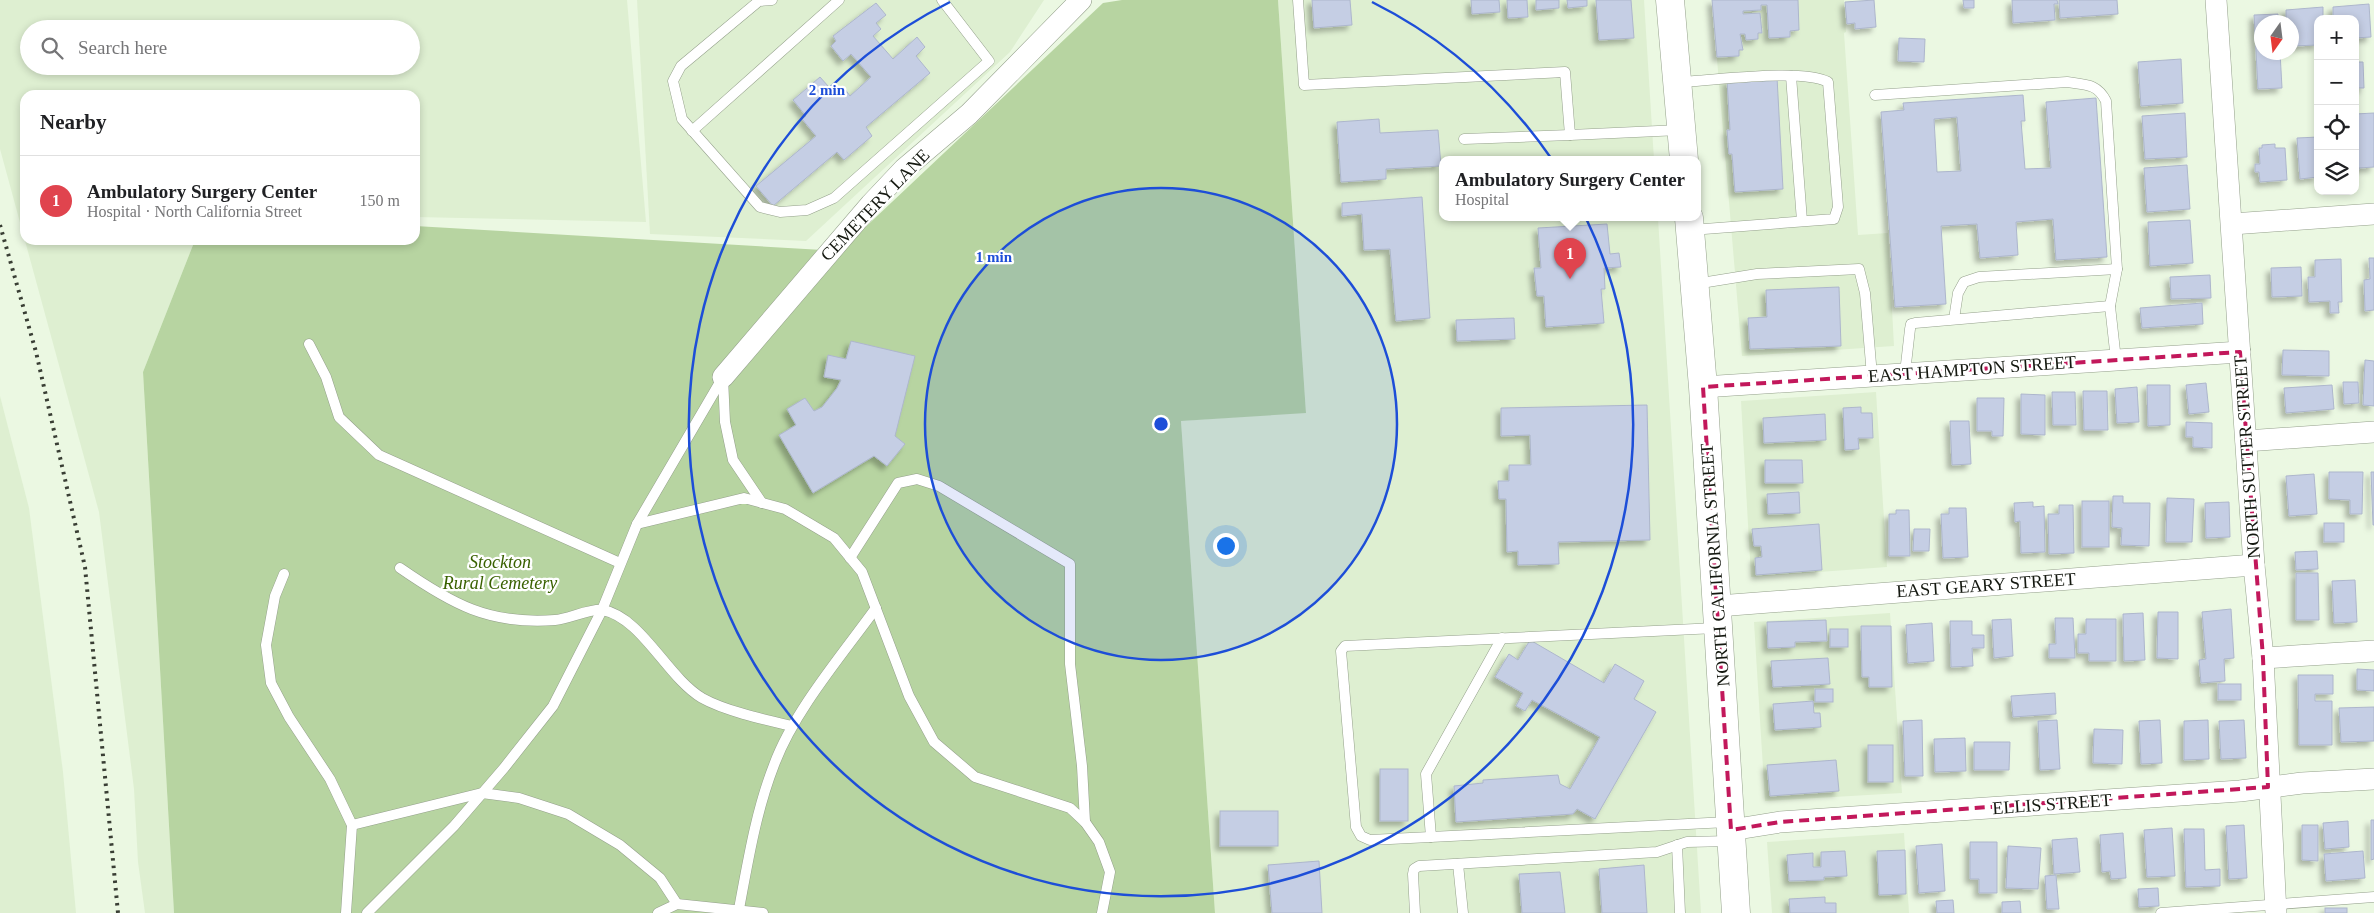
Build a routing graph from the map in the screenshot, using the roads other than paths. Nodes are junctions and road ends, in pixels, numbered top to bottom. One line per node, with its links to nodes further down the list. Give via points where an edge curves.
1 (772, 0): 12 (lane, via 759,1 682,66 673,81 682,119)
2 (839, 0): 12 (lane)
3 (942, 0): 12 (lane, via 989,61 834,198 807,210 780,212 760,207)
4 (1081, 0): 29 (street, CEMETERY LANE, via 969,114 904,169)
5 (1298, 0): 13 (lane, via 1304,85 1565,72)
6 (1670, 0): 9 (street)
7 (2216, 0): 19 (street, NORTH SUTTER STREET)
8 (1791, 76): 9 (lane); 17 (lane); 17 (lane, via 1819,77 1828,82 1838,207 1834,219)
9 (1677, 82): 11 (street)
10 (1875, 95): 20 (lane, via 2067,82 2089,85 2101,91 2106,101)
11 (1681, 130): 13 (lane); 15 (street)
12 (692, 131)
13 (1570, 135): 14 (lane)
14 (1464, 140)
15 (1684, 156)
16 (2374, 214): 19 (street)
17 (1802, 221): 18 (lane)
18 (1689, 224): 21 (street, NORTH CALIFORNIA STREET)
19 (2232, 224): 25 (street, NORTH SUTTER STREET)
20 (2117, 269): 22 (lane); 23 (lane, via 1979,277 1964,282 1958,293)
21 (1694, 284): 28 (lane, via 1757,274 1859,269 1865,293); 30 (street, NORTH CALIFORNIA STREET)
22 (2110, 306): 23 (lane); 26 (lane)
23 (1954, 319): 27 (lane, via 1911,324)
24 (309, 344): 36 (lane, via 326,377 339,417 379,455)
25 (2240, 352): 26 (street, EAST HAMPTON STREET); 32 (street, NORTH SUTTER STREET)
26 (2116, 360): 27 (street, EAST HAMPTON STREET)
27 (1905, 374): 28 (street, EAST HAMPTON STREET)
28 (1872, 376): 30 (street, EAST HAMPTON STREET)
29 (723, 377): 33 (lane, via 725,422 733,460); 34 (lane)
30 (1703, 387): 42 (street, NORTH CALIFORNIA STREET)
31 (2374, 432): 32 (street)
32 (2246, 440): 37 (street, NORTH SUTTER STREET)
33 (762, 503): 34 (lane, via 744,498); 35 (lane, via 784,509 834,538)
34 (637, 524): 36 (lane)
35 (850, 558): 40 (lane, via 862,572); 50 (lane, via 898,483 917,479 939,486 1070,564 1070,664)
36 (620, 563): 41 (lane)
37 (2254, 565): 42 (street, EAST GEARY STREET); 45 (street, NORTH SUTTER STREET)
38 (400, 568): 41 (lane, via 440,596 478,613 517,620 556,620)
39 (284, 574): 51 (lane, via 274,596 266,645 271,684 330,779)
40 (876, 608): 46 (lane); 50 (lane, via 910,696 934,742 975,777 1070,808)
41 (602, 610): 46 (lane, via 632,624 654,652 701,698); 49 (lane, via 553,706)
42 (1719, 617): 43 (lane); 52 (street, NORTH CALIFORNIA STREET)
43 (1502, 638): 53 (lane, via 1426,774); 53 (lane, via 1345,646 1341,651 1356,827 1361,836 1370,840)
44 (2374, 651): 45 (street)
45 (2263, 658): 48 (street, NORTH SUTTER STREET)
46 (792, 726): 58 (lane, via 771,774 749,854)
47 (2374, 778): 48 (street, ELLIS STREET)
48 (2268, 787): 52 (street, ELLIS STREET, via 1780,822); 59 (street, NORTH SUTTER STREET)
49 (482, 793): 51 (lane); 57 (lane, via 519,798 568,814 620,846 660,878); 61 (lane, via 454,826)
50 (1085, 822): 64 (lane, via 1099,842 1110,872)
51 (352, 825): 60 (lane)
52 (1731, 831): 53 (lane); 54 (lane); 68 (street, NORTH CALIFORNIA STREET)
53 (1431, 837)
54 (1677, 845): 55 (lane, via 1657,852); 67 (lane)
55 (1458, 864): 65 (lane, via 1414,869); 66 (lane)
56 (2374, 897): 59 (lane)
57 (677, 904): 58 (lane); 62 (lane)
58 (739, 909): 63 (lane)
59 (2276, 909): 69 (lane)
60 (346, 913)
61 (367, 913)
62 (658, 913)
63 (763, 913)
64 (1102, 913)
65 (1415, 913)
66 (1462, 913)
67 (1680, 913)
68 (1736, 913)
69 (2161, 913)

